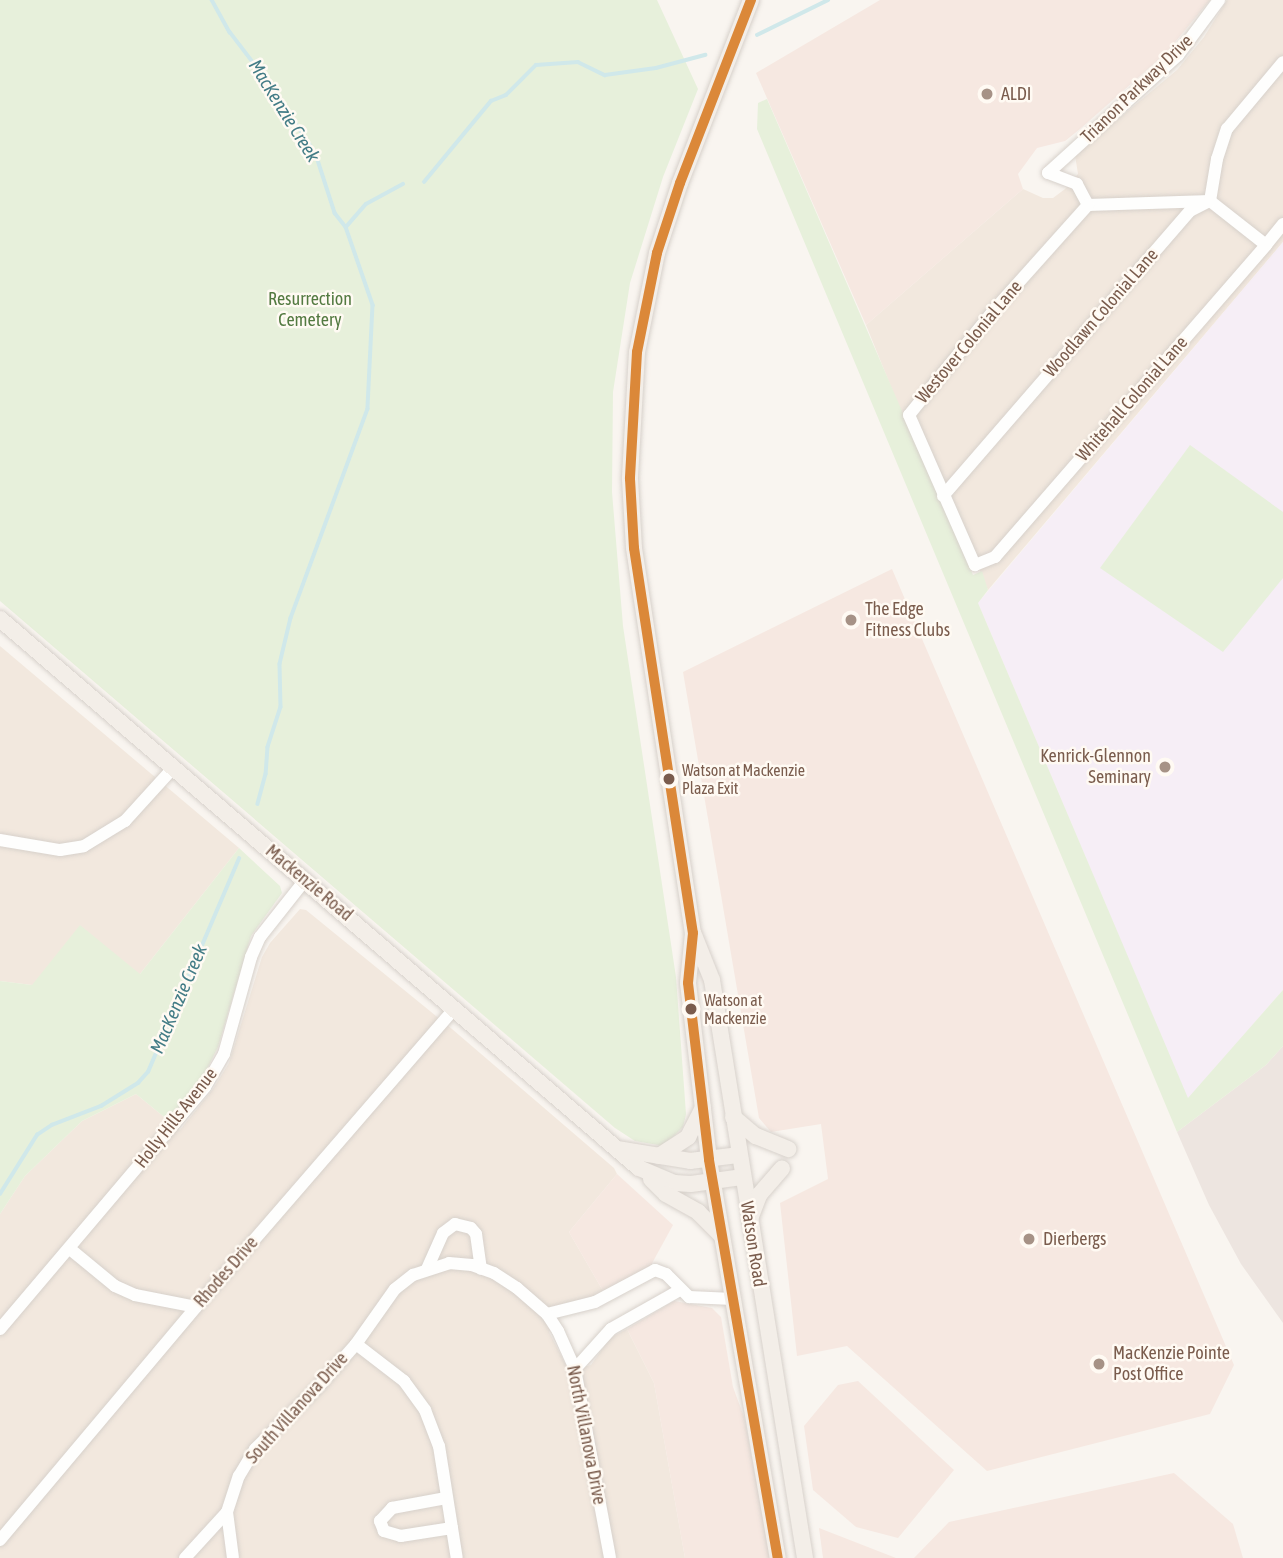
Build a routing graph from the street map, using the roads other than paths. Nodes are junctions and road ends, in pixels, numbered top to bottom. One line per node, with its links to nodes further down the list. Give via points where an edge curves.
1 (751, 0): 13 (main road, Watson Road, via 657,253 642,321 631,419 634,548)
2 (1219, 0): 5 (street, Trianon Parkway Drive, via 1178,55 1048,173 1077,184)
3 (1283, 62): 4 (street, via 1227,129)
4 (1210, 201): 5 (street); 7 (street); 8 (street, Woodlawn Colonial Lane, via 1190,211)
5 (1088, 205): 8 (street, Westover Colonial Lane, via 909,415)
6 (1283, 224): 7 (street, Whitehall Colonial Lane)
7 (1266, 244): 8 (street, Whitehall Colonial Lane, via 995,557 975,565)
8 (943, 496)
9 (0, 619): 10 (main road, Mackenzie Road)
10 (173, 767): 11 (street, via 125,821 84,846 60,850); 12 (main road, Mackenzie Road)
11 (0, 840)
12 (306, 880): 14 (main road, Mackenzie Road); 28 (street, Holly Hills Avenue, via 260,937 224,1054 205,1087)
13 (693, 933): 15 (main road, Watson Road, via 688,983); 16 (main road, Watson Road, via 712,980)
14 (455, 1008): 17 (main road, Mackenzie Road); 33 (street, Rhodes Drive)
15 (703, 1108): 20 (main road, via 688,1137); 21 (main road, Watson Road)
16 (733, 1117): 18 (main road, via 756,1136); 19 (main road, Watson Road)
17 (617, 1149): 20 (main road); 22 (main road, Mackenzie Road)
18 (788, 1149)
19 (738, 1155): 21 (main road); 24 (main road, Watson Road)
20 (659, 1156): 21 (main road)
21 (709, 1160): 25 (main road, Watson Road)
22 (639, 1168): 25 (main road, Mackenzie Road, via 674,1183); 27 (main road)
23 (782, 1169): 26 (main road, via 759,1195)
24 (741, 1177): 25 (main road, Mackenzie Road); 26 (main road, Watson Road)
25 (714, 1182): 27 (main road, Watson Road)
26 (749, 1221): 48 (main road, Watson Road)
27 (722, 1236): 32 (main road, Watson Road)
28 (69, 1249): 33 (street, via 115,1286 135,1295); 36 (street, Holly Hills Avenue)
29 (427, 1269): 30 (street, North Villanova Drive, via 449,1263); 30 (street, via 443,1233 455,1224 476,1234); 34 (street, North Villanova Drive, via 395,1289)
30 (481, 1269): 35 (street, North Villanova Drive, via 517,1288)
31 (680, 1290): 32 (street, via 704,1300); 35 (street, via 666,1274 655,1270 595,1302); 38 (street, via 611,1329)
32 (733, 1299): 47 (main road, Watson Road)
33 (196, 1307): 42 (street, Rhodes Drive)
34 (379, 1311): 37 (street, South Villanova Drive)
35 (547, 1314): 38 (street, North Villanova Drive)
36 (0, 1329)
37 (356, 1344): 39 (street, via 404,1381 425,1410 439,1446); 40 (street, South Villanova Drive, via 255,1449 239,1476)
38 (575, 1369): 46 (street, North Villanova Drive)
39 (446, 1498): 41 (street); 41 (street, via 392,1508 380,1521 391,1535)
40 (227, 1512): 43 (street); 44 (street)
41 (452, 1528): 45 (street)
42 (0, 1540)
43 (185, 1558)
44 (233, 1558)
45 (457, 1558)
46 (610, 1558)
47 (778, 1558)
48 (806, 1558)

